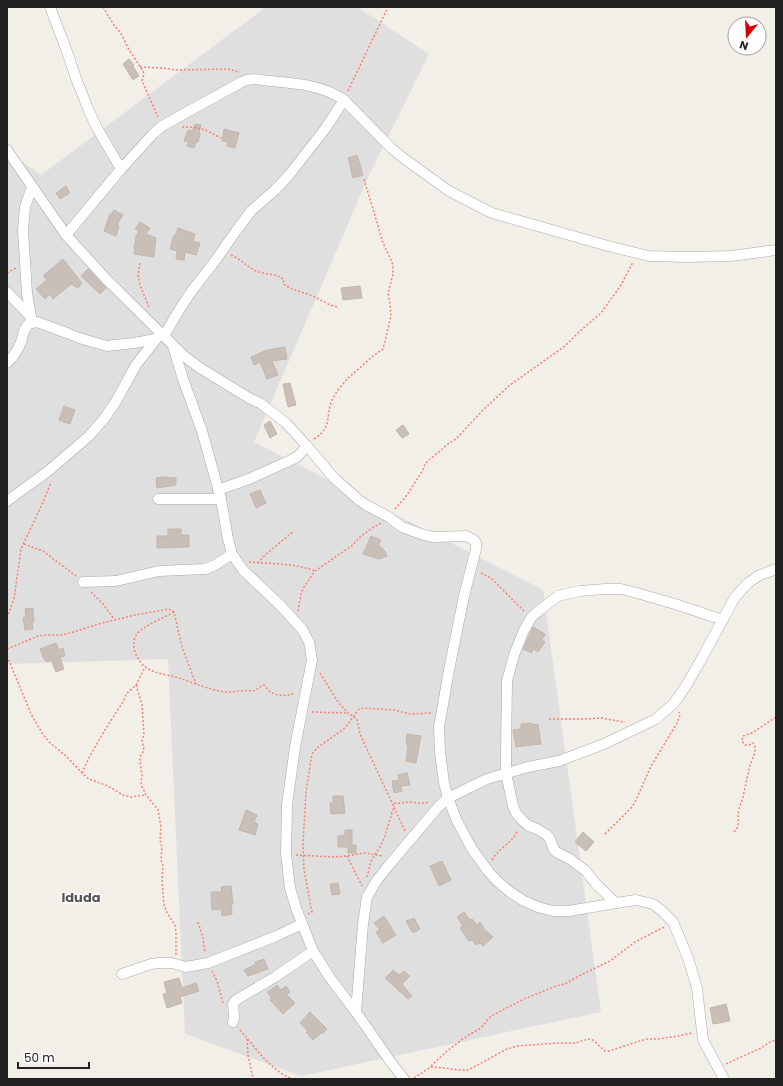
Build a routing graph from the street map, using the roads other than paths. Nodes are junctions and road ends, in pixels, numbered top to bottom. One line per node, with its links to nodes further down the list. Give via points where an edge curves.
1 (50, 7): 4 (street, via 89,111)
2 (344, 100): 4 (street, via 328,91 303,85 248,80 162,126); 7 (street, via 402,157 450,192 492,213 649,256 731,256); 10 (street, via 290,175 251,211)
3 (7, 150): 5 (street)
4 (121, 169): 6 (street)
5 (32, 186): 6 (street); 9 (street, via 25,207 23,230)
6 (66, 235): 10 (street, via 106,280 151,323)
7 (776, 250)
8 (7, 292): 9 (street)
9 (31, 320): 10 (street, via 107,346 134,344); 12 (street, via 24,330 21,343)
10 (160, 336): 11 (street); 16 (street, via 136,364 115,403 89,436 48,472)
11 (172, 344): 13 (street, via 200,368 260,403 286,423); 14 (street, via 202,431)
12 (7, 363)
13 (306, 446): 14 (street, via 289,461); 22 (street, via 334,478 385,520 424,535 466,536 476,543 455,636 439,727)
14 (219, 494): 15 (street); 17 (street, via 228,539)
15 (158, 499)
16 (7, 501)
17 (235, 558): 19 (street, via 205,569 159,571 116,581); 24 (street, via 243,570 302,629 311,652 312,660 288,798 286,854 290,888)
18 (776, 569): 20 (street, via 748,583 735,597)
19 (83, 582)
20 (723, 620): 21 (street, via 674,703 656,719 604,744 559,761); 21 (street, via 621,589 580,591 558,596 531,618 524,630 508,675)
21 (506, 773): 22 (street, via 487,779); 23 (street, via 516,813 529,826 547,835 554,850 586,871)
22 (446, 800): 23 (street, via 472,849 488,871 510,892 524,901 538,907 569,911); 27 (street, via 409,840 368,895 363,924)
23 (616, 903): 30 (street, via 636,900 653,904 673,922 697,988 703,1040)
24 (300, 920): 25 (street); 26 (street, via 274,937 208,963 186,967 172,963 151,964)
25 (313, 951): 27 (street); 28 (street, via 236,1000 233,1004)
26 (122, 974)
27 (356, 1012): 29 (street)
28 (233, 1022)
29 (404, 1079)
30 (724, 1079)

